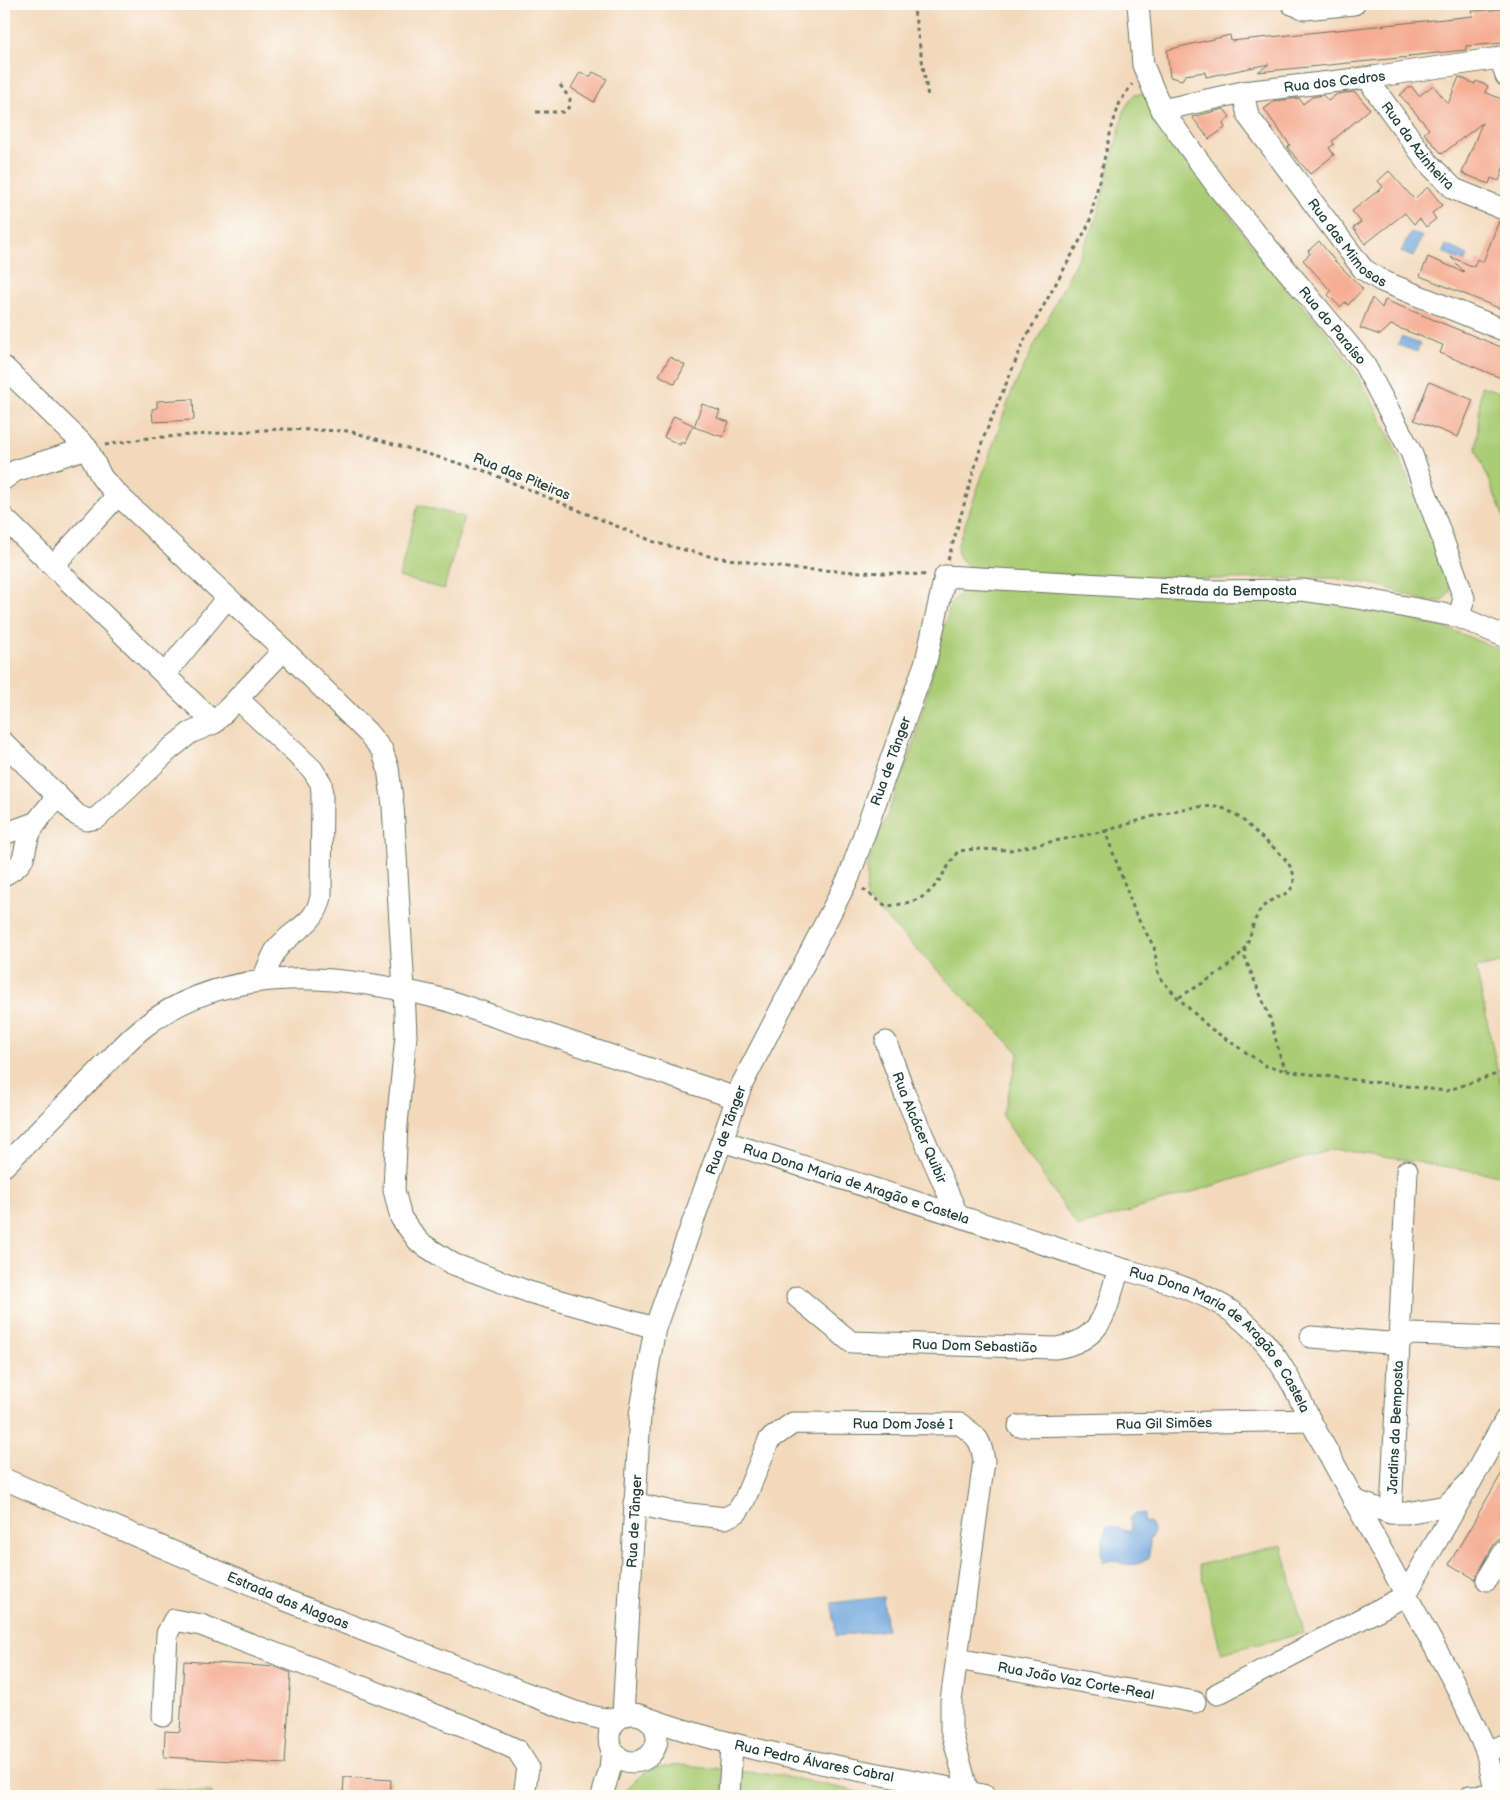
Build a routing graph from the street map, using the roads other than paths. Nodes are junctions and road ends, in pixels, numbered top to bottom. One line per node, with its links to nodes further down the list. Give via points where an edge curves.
1 (1138, 4): 7 (street, Rua do Paraíso, via 1143,65)
2 (1292, 4): 3 (street, via 1305,9)
3 (1354, 4)
4 (1504, 63): 5 (street, Rua dos Cedros)
5 (1372, 77): 6 (street, Rua dos Cedros); 8 (street, Rua da Azinheira, via 1373,87 1423,156 1454,190)
6 (1243, 92): 7 (street, Rua dos Cedros); 9 (street, Rua das Mimosas, via 1248,116 1363,268 1382,281)
7 (1162, 110): 18 (street, Rua do Paraíso, via 1219,189 1363,362 1411,452 1464,598)
8 (1506, 210)
9 (1506, 331)
10 (4, 367): 11 (street)
11 (88, 448): 12 (street, via 15,471); 13 (street, via 102,478)
12 (4, 479)
13 (118, 495): 15 (street); 17 (street)
14 (4, 518): 15 (street)
15 (53, 566): 21 (street)
16 (945, 576): 18 (street, Estrada da Bemposta, via 1208,591 1302,590); 32 (street, Rua de Tânger, via 926,661 849,877)
17 (228, 598): 20 (street); 21 (street)
18 (1459, 617): 19 (street, Estrada da Bemposta)
19 (1506, 637)
20 (284, 650): 22 (street); 30 (street, via 382,750 393,806)
21 (165, 674): 23 (street)
22 (239, 700): 23 (street); 29 (street, via 312,769 321,783 322,794 318,909 313,918 276,950)
23 (214, 723): 25 (street, via 190,733 170,749 98,818 88,820 77,815)
24 (4, 743): 25 (street)
25 (58, 796): 26 (street)
26 (36, 822): 27 (street); 28 (street, via 26,854 16,869)
27 (4, 834)
28 (4, 875)
29 (263, 979): 30 (street, via 364,983); 34 (street, via 221,988 179,1005 144,1027)
30 (404, 989): 32 (street, via 446,1000); 39 (street, via 406,1036 394,1190 401,1218 419,1242 452,1264 530,1292)
31 (886, 1042): 36 (street, Rua Alcácer Quibir)
32 (736, 1098): 33 (street, Rua de Tânger)
33 (722, 1141): 36 (street, Rua Dona Maria de Aragão e Castela); 39 (street, Rua de Tânger)
34 (4, 1166)
35 (1407, 1171): 42 (street, Jardins da Bemposta)
36 (957, 1214): 37 (street, Rua Dona Maria de Aragão e Castela)
37 (1119, 1269): 38 (street, Rua Dom Sebastião, via 1099,1325 1075,1345 1056,1348 851,1342); 44 (street, Rua Dona Maria de Aragão e Castela, via 1183,1286 1230,1311 1264,1340 1292,1380)
38 (797, 1297)
39 (655, 1328): 49 (street, Rua de Tânger, via 640,1415)
40 (1311, 1337): 42 (street, Jardins da Bemposta, via 1389,1343)
41 (1506, 1337): 42 (street, Jardins da Bemposta, via 1410,1334)
42 (1399, 1340): 50 (street, Jardins da Bemposta)
43 (1506, 1419): 47 (street)
44 (1310, 1420): 45 (street, Rua Gil Simões); 48 (street, Rua Dona Maria de Aragão e Castela)
45 (1019, 1426)
46 (4, 1479): 57 (street, Estrada das Alagoas, via 285,1600)
47 (1471, 1481): 50 (street, via 1446,1506); 53 (street)
48 (1353, 1500): 50 (street); 53 (street, Rua Dona Maria de Aragão e Castela)
49 (634, 1503): 54 (street, Rua Dom José I, via 672,1512 725,1518 736,1512 744,1501 769,1440 793,1423 960,1424 981,1444 984,1461); 60 (street, Rua de Tânger)
50 (1391, 1513)
51 (1506, 1549): 52 (street)
52 (1487, 1580)
53 (1405, 1596): 55 (street); 64 (street, Rua Dona Maria de Aragão e Castela)
54 (957, 1659): 56 (street, Rua João Vaz Corte-Real); 68 (street, Rua Dom José I, via 951,1701 952,1729)
55 (1218, 1694)
56 (1195, 1702)
57 (575, 1712): 60 (street, Estrada das Alagoas, via 599,1718); 63 (street, Estrada das Alagoas)
58 (163, 1716): 69 (street, via 166,1634 174,1620 201,1624 472,1729 517,1750 528,1767)
59 (645, 1717): 60 (street, via 638,1714); 61 (street, Rua Pedro Álvares Cabral); 65 (street, via 657,1733 656,1746)
60 (620, 1718): 63 (street, Rua de Tânger, via 609,1734)
61 (701, 1735): 62 (street, Rua Pedro Álvares Cabral); 65 (street)
62 (732, 1744): 68 (street, Rua Pedro Álvares Cabral); 70 (street)
63 (611, 1746): 65 (street, via 622,1759 635,1762); 66 (street, Rua de Tânger)
64 (1496, 1748): 67 (street, Rua Dona Maria de Aragão e Castela)
65 (647, 1756): 66 (street)
66 (603, 1792)
67 (1501, 1794): 71 (street)
68 (974, 1795)
69 (524, 1796)
70 (729, 1796)
71 (1470, 1796)

